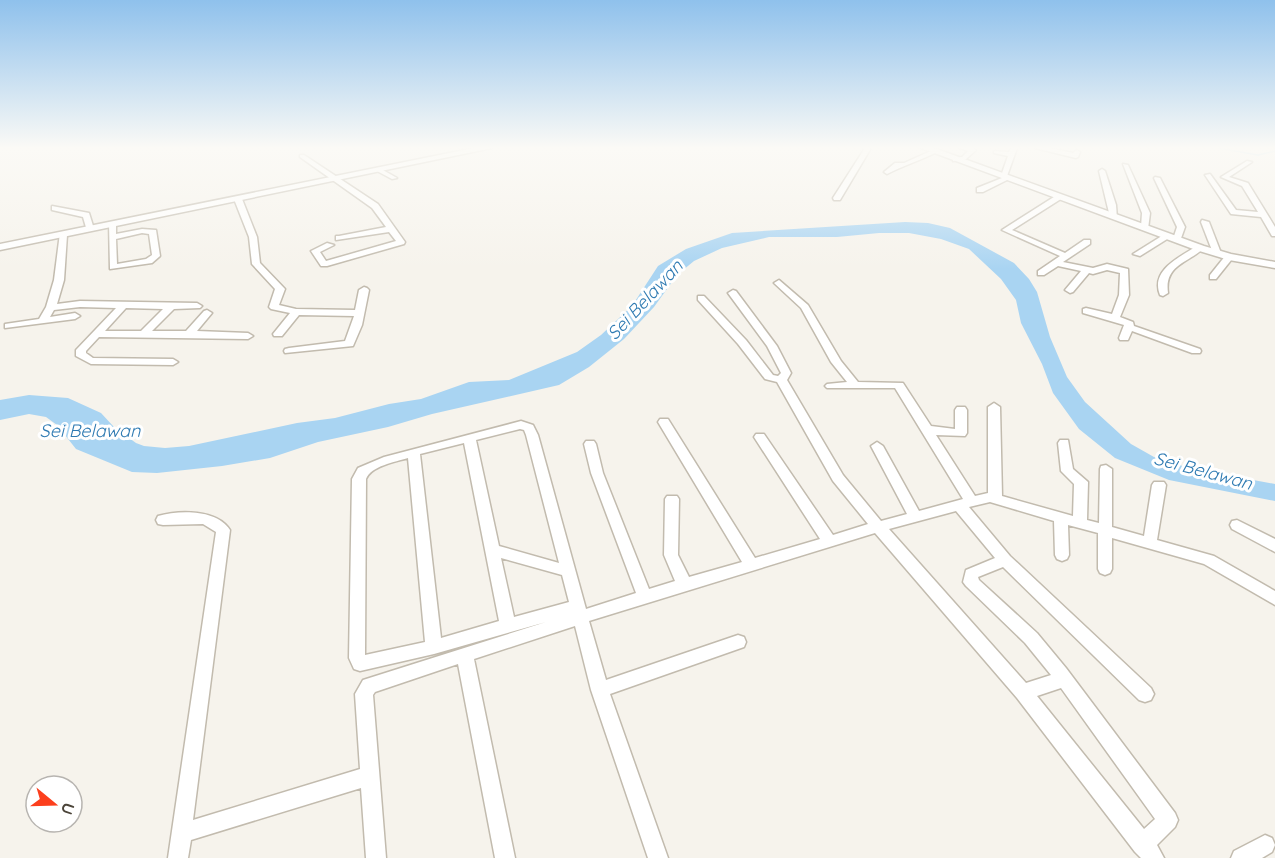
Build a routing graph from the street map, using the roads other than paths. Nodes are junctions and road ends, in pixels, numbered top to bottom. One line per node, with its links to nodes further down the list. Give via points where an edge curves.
1 (291, 188): 14 (street)
2 (348, 188): 22 (street, via 375,206)
3 (843, 188): 13 (street)
4 (984, 188): 11 (street)
5 (1035, 188): 12 (street)
6 (1106, 188): 17 (street)
7 (1135, 188): 20 (street, via 1146,213)
8 (1162, 188): 27 (street, via 1181,226)
9 (1217, 188): 16 (street, via 1235,214)
10 (1247, 188): 16 (street)
11 (980, 190)
12 (1059, 197): 17 (street); 35 (street, via 1006,230)
13 (837, 198)
14 (238, 199): 19 (street); 42 (street, via 253,237 256,264)
15 (55, 208): 21 (street, via 86,215)
16 (1263, 215): 23 (street)
17 (1114, 217): 20 (street)
18 (1204, 222): 33 (street)
19 (112, 225): 21 (street); 25 (street)
20 (1145, 227): 27 (street)
21 (90, 229): 24 (street)
22 (391, 229): 26 (street); 29 (street, via 401,242 324,264 315,251)
23 (1275, 234)
24 (63, 235): 30 (street); 51 (street, via 59,280)
25 (113, 237): 25 (street, via 113,267 149,261 156,256 153,232)
26 (339, 238)
27 (1172, 238): 31 (street); 32 (street)
28 (1087, 242): 35 (street)
29 (330, 245)
30 (0, 247)
31 (1200, 248): 33 (street); 46 (street, via 1166,270)
32 (1137, 254)
33 (1217, 254): 34 (street)
34 (1229, 256): 36 (street); 39 (street)
35 (1062, 260): 37 (street); 38 (street)
36 (1275, 265)
37 (1086, 270): 44 (street); 57 (street, via 1095,272 1107,267 1126,273 1124,295)
38 (1041, 273)
39 (1213, 277)
40 (287, 281): 42 (street)
41 (779, 283): 71 (street, via 805,307 836,362)
42 (278, 286): 53 (street, via 274,307)
43 (364, 290): 55 (street)
44 (1070, 290)
45 (733, 293): 70 (street, via 772,346 786,373)
46 (1163, 293)
47 (701, 298): 70 (street, via 769,377)
48 (123, 306): 49 (street); 51 (street); 61 (street)
49 (171, 306): 50 (street); 62 (street)
50 (197, 306)
51 (51, 307): 58 (street)
52 (1086, 311): 57 (street)
53 (296, 312): 55 (street); 64 (street)
54 (207, 313): 63 (street)
55 (359, 313): 67 (street, via 349,344)
56 (75, 316): 58 (street)
57 (1115, 318): 60 (street, via 1129,323)
58 (42, 321): 59 (street)
59 (9, 326)
60 (1129, 327): 66 (street); 68 (street)
61 (96, 334): 62 (street); 69 (street, via 80,354 91,361)
62 (144, 334): 63 (street)
63 (189, 334): 65 (street)
64 (278, 334)
65 (248, 336)
66 (1124, 338)
67 (289, 351)
68 (1196, 351)
69 (172, 362)
70 (781, 380): 93 (street, via 838,478)
71 (855, 385): 72 (street); 76 (street, via 898,385)
72 (831, 386)
73 (994, 407): 85 (street)
74 (961, 410): 76 (street, via 962,433)
75 (664, 422): 101 (street)
76 (929, 430): 87 (street)
77 (760, 437): 95 (street)
78 (469, 438): 82 (street); 98 (street); 103 (street, via 521,425 529,428)
79 (1064, 443): 91 (street, via 1067,471 1081,483)
80 (590, 444): 105 (street, via 597,473)
81 (876, 446): 89 (street)
82 (414, 453): 110 (street); 110 (street, via 368,467 359,479 357,658 360,664 366,664)
83 (1106, 469): 94 (street)
84 (1159, 485): 96 (street)
85 (995, 497): 87 (street); 88 (street)
86 (672, 499): 104 (street, via 671,555)
87 (966, 504): 89 (street); 100 (street)
88 (1061, 516): 91 (street); 99 (street)
89 (916, 517): 93 (street)
90 (163, 520): 117 (street, via 198,518 223,530)
91 (1080, 522): 94 (street)
92 (1237, 525): 97 (street)
93 (877, 527): 95 (street); 114 (street)
94 (1105, 529): 96 (street); 102 (street)
95 (829, 541): 101 (street)
96 (1150, 542): 106 (street, via 1209,560)
97 (1275, 546)
98 (492, 550): 103 (street); 108 (street)
99 (1062, 555)
100 (1005, 560): 112 (street, via 971,574 971,582 1031,638); 115 (street)
101 (752, 566): 104 (street)
102 (1106, 569)
103 (568, 571): 107 (street)
104 (685, 586): 105 (street)
105 (645, 597): 107 (street)
106 (1275, 599)
107 (579, 612): 108 (street); 111 (street); 113 (street)
108 (508, 626): 110 (street)
109 (738, 642): 113 (street)
110 (434, 647)
111 (465, 656): 116 (street, via 369,686 364,694); 122 (street)
112 (1064, 679): 114 (street); 119 (street, via 1168,820)
113 (600, 690): 123 (street)
114 (1023, 692): 119 (street)
115 (1145, 694)
116 (370, 776): 117 (street); 121 (street)
117 (182, 833): 120 (street)
118 (1265, 845): 124 (street)
119 (1148, 851)
120 (178, 858)
121 (376, 858)
122 (505, 858)
123 (657, 858)
124 (1241, 858)

